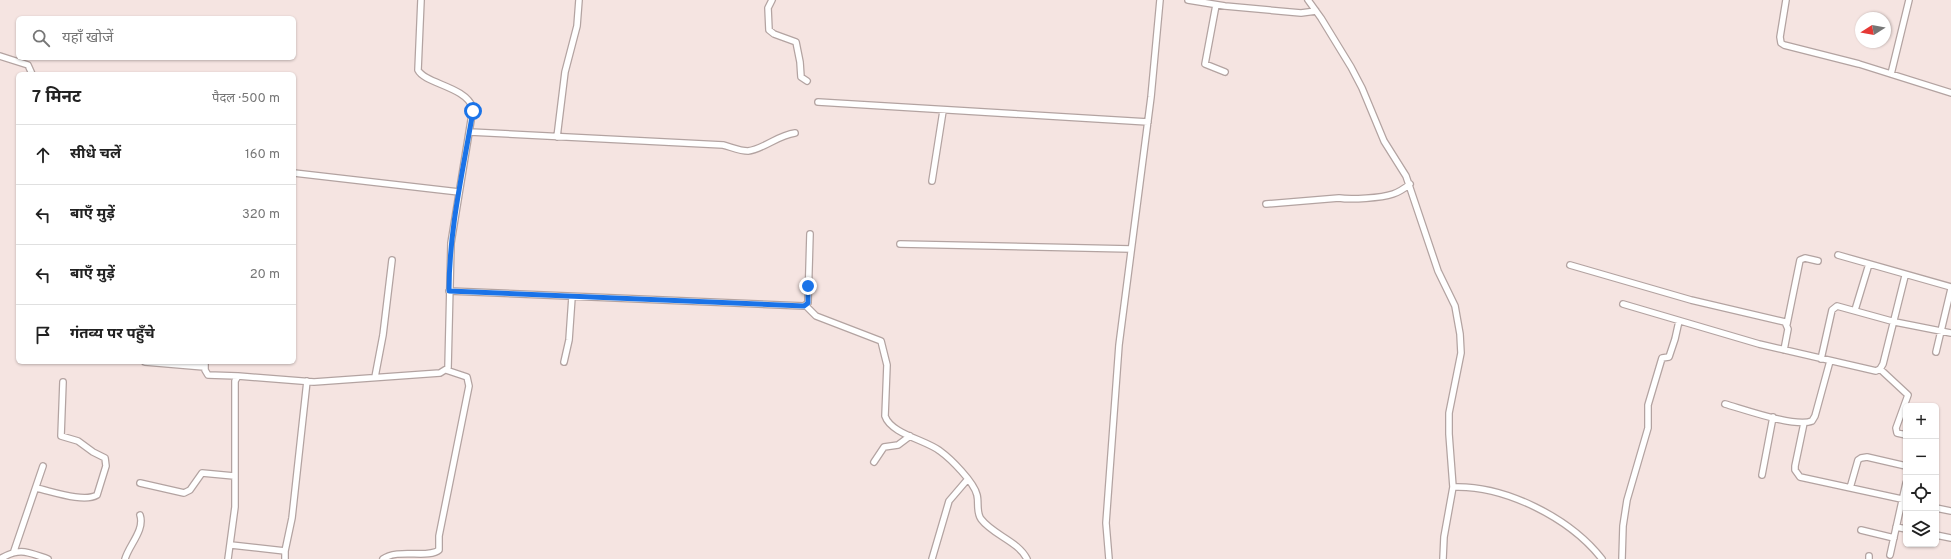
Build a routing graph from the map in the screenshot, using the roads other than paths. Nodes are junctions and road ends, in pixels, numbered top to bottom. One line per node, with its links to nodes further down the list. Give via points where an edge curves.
1 (421, 0): 20 (street, via 418,70 422,76 445,84 470,101 473,111)
2 (579, 0): 22 (street, via 577,26 564,80)
3 (772, 0): 15 (street, via 768,8 769,30 796,42 801,77)
4 (1160, 0): 19 (street)
5 (1188, 0): 9 (street)
6 (1308, 0): 10 (street)
7 (1786, 0): 14 (street, via 1781,43)
8 (1909, 0): 14 (street)
9 (1216, 5): 10 (street, via 1302,13); 13 (street, via 1204,64)
10 (1316, 11): 25 (street, via 1362,88 1384,142)
11 (0, 56): 12 (street, via 28,66)
12 (31, 72)
13 (1225, 72)
14 (1891, 74): 16 (street)
15 (807, 81)
16 (1951, 93)
17 (818, 102): 18 (street)
18 (943, 111): 19 (street); 24 (street)
19 (1148, 122): 30 (street)
20 (470, 132): 22 (street); 26 (street)
21 (795, 133): 22 (street, via 782,135 745,151 723,145)
22 (557, 137)
23 (296, 173): 26 (street)
24 (932, 181)
25 (1410, 184): 27 (street, via 1389,195 1350,200 1339,198); 75 (street, via 1438,271 1455,306 1460,334 1460,365 1449,413 1448,434)
26 (459, 192): 38 (street, via 451,243)
27 (1266, 204)
28 (810, 234): 41 (street)
29 (900, 244): 30 (street)
30 (1131, 249): 101 (street, via 1119,352 1106,523)
31 (1838, 255): 34 (street)
32 (392, 260): 58 (street)
33 (1818, 261): 45 (street, via 1804,258 1800,260)
34 (1869, 264): 36 (street); 42 (street)
35 (1570, 265): 45 (street, via 1691,300)
36 (1906, 276): 37 (street); 44 (street)
37 (1951, 288): 46 (street)
38 (449, 291): 39 (street); 56 (street, via 449,362)
39 (572, 297): 41 (street); 52 (street, via 569,340)
40 (1622, 304): 43 (street)
41 (806, 306): 67 (street, via 816,316 881,341 888,365 886,420 891,426)
42 (1855, 310): 44 (street); 50 (street, via 1839,306 1833,308)
43 (1679, 321): 48 (street); 104 (street, via 1669,357 1662,358 1648,405 1648,428 1625,512)
44 (1894, 322): 46 (street); 55 (street)
45 (1787, 324): 48 (street)
46 (1942, 331): 47 (street); 49 (street)
47 (1951, 333)
48 (1784, 350): 50 (street)
49 (1936, 352)
50 (1820, 359): 51 (street)
51 (1830, 361): 55 (street); 65 (street, via 1814,419)
52 (564, 362)
53 (185, 364): 54 (street)
54 (205, 365): 57 (street, via 206,374 210,376)
55 (1880, 369): 61 (street, via 1908,395)
56 (446, 370): 58 (street, via 440,373); 98 (street, via 467,377 469,386 439,536 439,550 433,554 390,555)
57 (238, 376): 59 (street); 72 (street, via 235,381)
58 (375, 377): 59 (street)
59 (307, 381): 90 (street, via 292,518)
60 (62, 382): 76 (street, via 61,436 78,441 102,455 106,466 97,495 94,497 80,497)
61 (1905, 403)
62 (1724, 404): 64 (street)
63 (1903, 409): 66 (street, via 1896,428 1897,433)
64 (1773, 418): 65 (street); 71 (street)
65 (1804, 423): 77 (street, via 1795,466 1797,474 1800,477)
66 (1903, 434)
67 (910, 436): 68 (street, via 898,445 884,447); 73 (street, via 941,451)
68 (874, 462)
69 (1903, 465): 77 (street, via 1867,457 1861,458 1858,460)
70 (43, 466): 76 (street)
71 (1762, 474)
72 (234, 476): 74 (street, via 202,473 190,490 184,493); 89 (street)
73 (967, 480): 99 (street, via 949,501); 100 (street, via 977,495 982,520 1012,543)
74 (140, 483)
75 (1453, 487): 102 (street, via 1444,537); 103 (street, via 1484,489 1530,505 1572,531)
76 (36, 488): 91 (street)
77 (1850, 488): 78 (street)
78 (1903, 499)
79 (1903, 502): 83 (street)
80 (1939, 509): 81 (street)
81 (1951, 511)
82 (140, 515): 95 (street, via 139,530)
83 (1896, 527): 84 (street); 87 (street)
84 (1903, 528)
85 (1861, 530): 87 (street)
86 (1939, 536): 88 (street)
87 (1894, 538): 92 (street)
88 (1951, 538)
89 (231, 545): 90 (street); 96 (street)
90 (285, 550): 97 (street)
91 (14, 551): 93 (street); 94 (street, via 26,551)
92 (1890, 555)
93 (0, 559)
94 (48, 559)
95 (125, 559)
96 (228, 559)
97 (286, 559)
98 (384, 559)
99 (932, 559)
100 (1027, 559)
101 (1109, 559)
102 (1443, 559)
103 (1602, 559)
104 (1622, 559)

